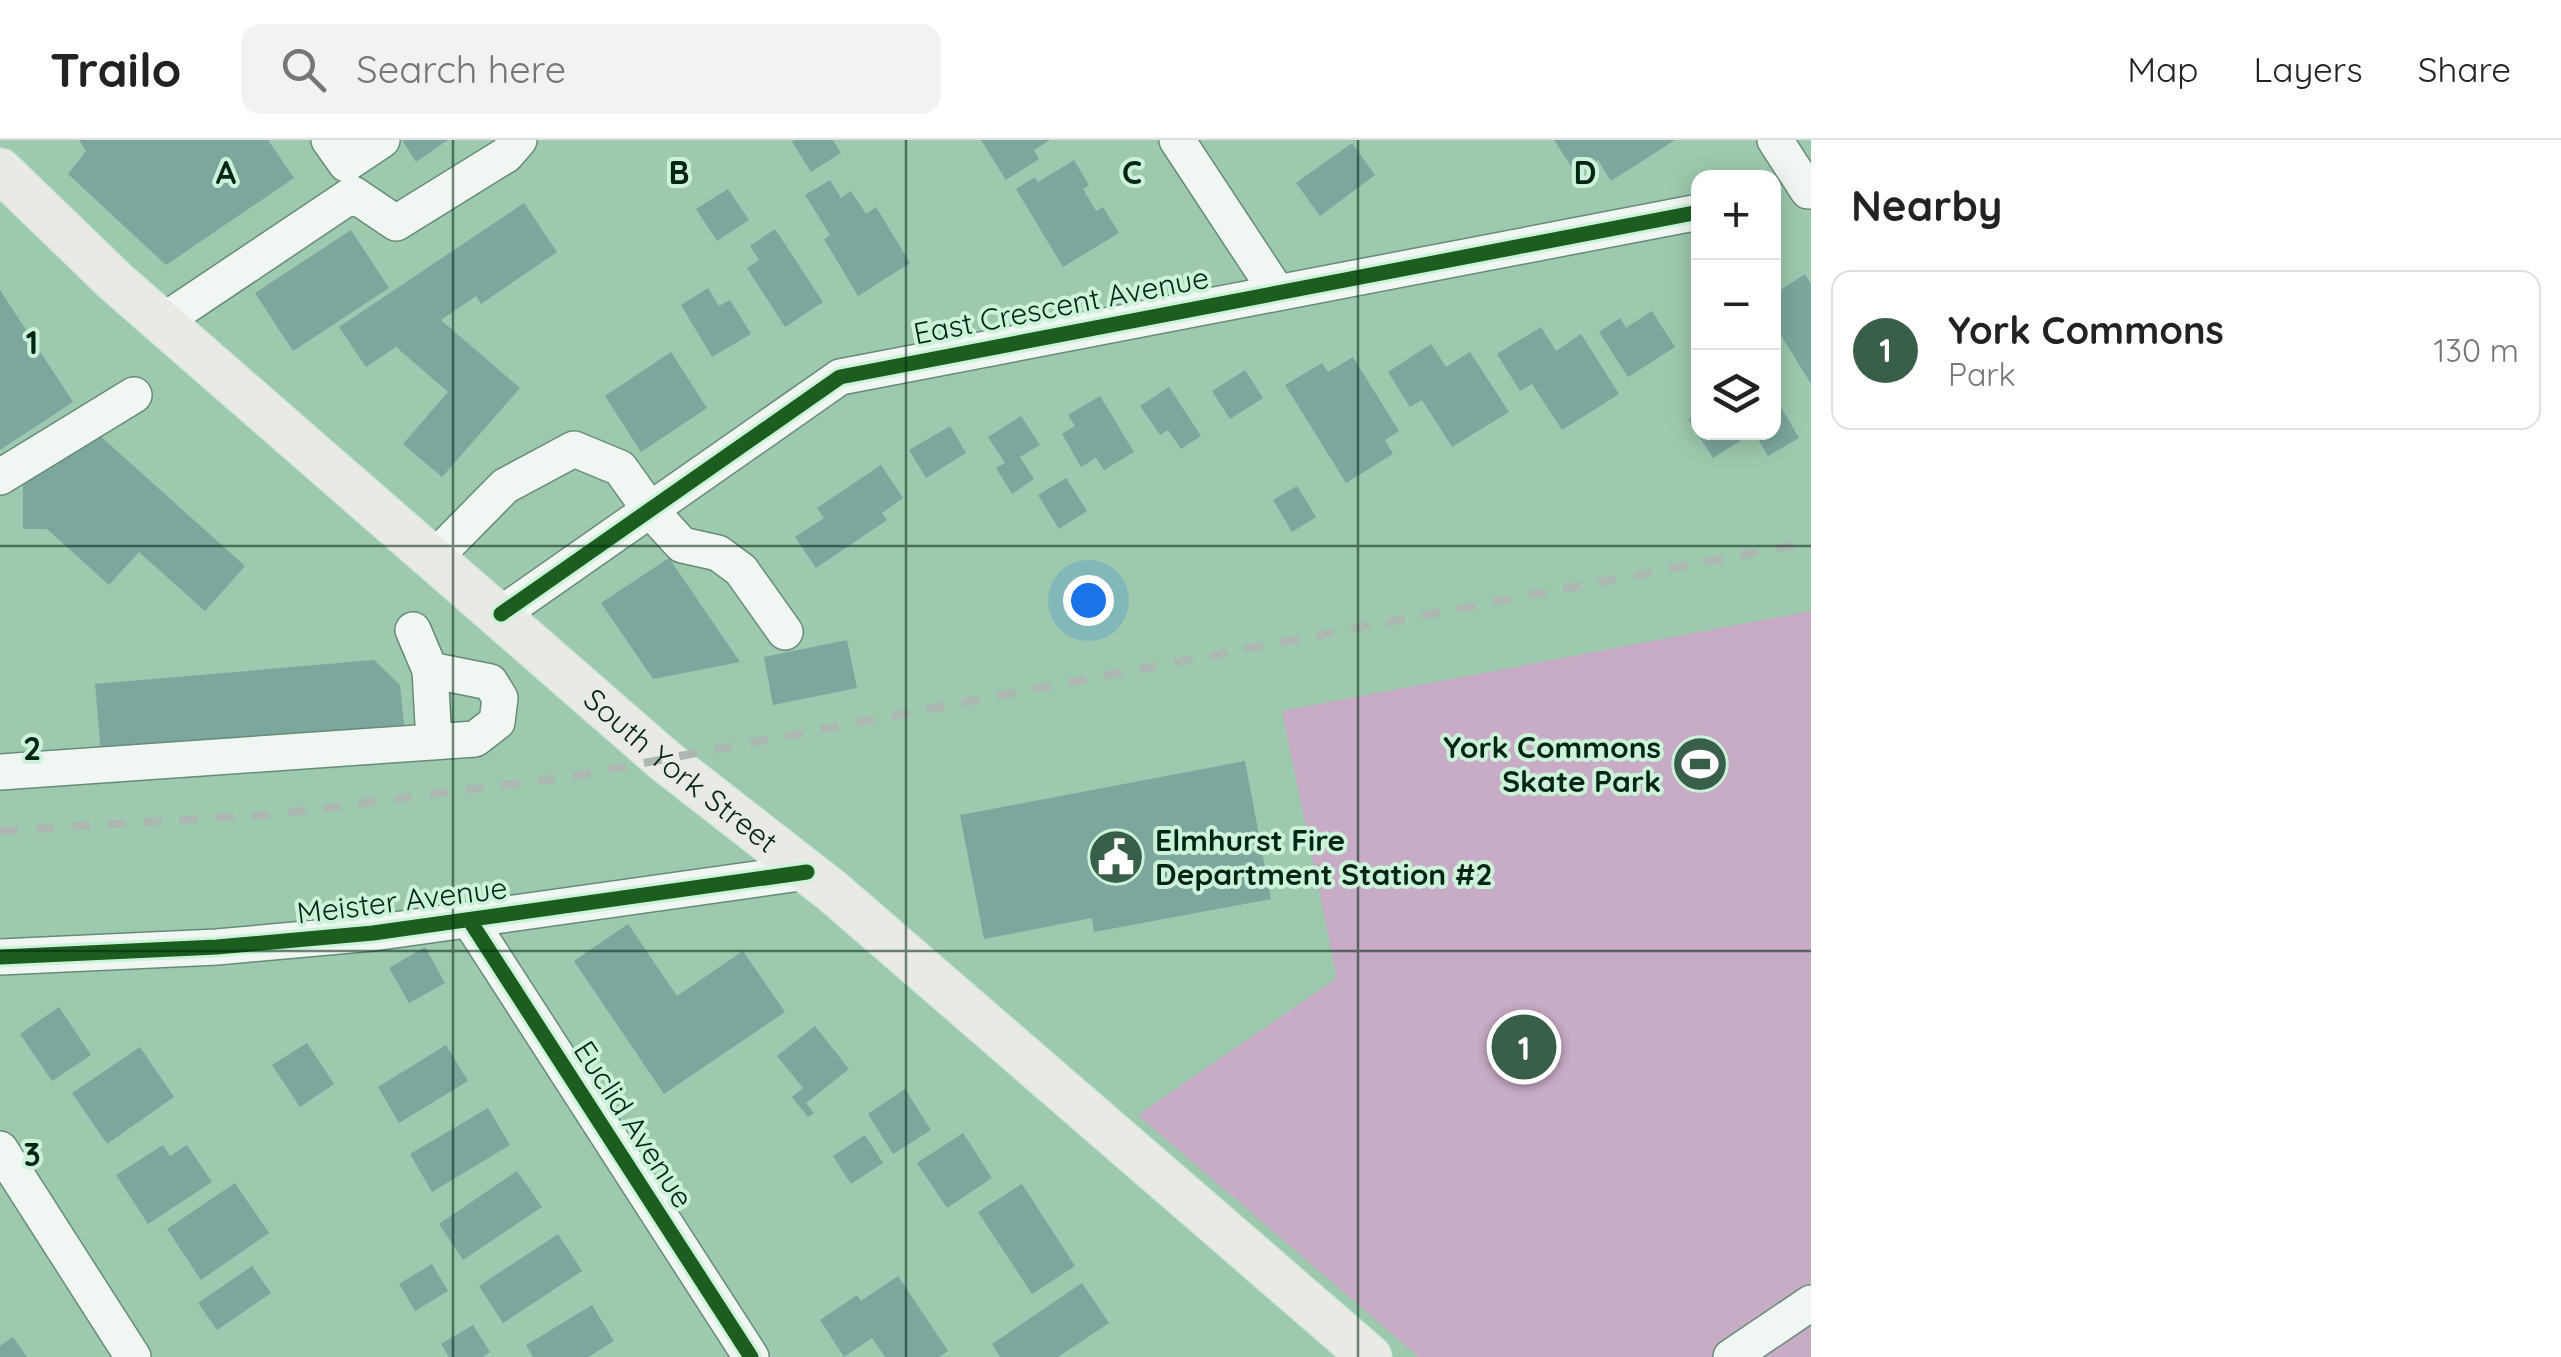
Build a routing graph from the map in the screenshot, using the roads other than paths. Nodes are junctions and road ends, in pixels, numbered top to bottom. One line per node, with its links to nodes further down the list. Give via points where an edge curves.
1 (382, 140): 5 (street)
2 (520, 140): 5 (street, via 506,156 396,223)
3 (1177, 140): 9 (street)
4 (1774, 140): 7 (street)
5 (343, 166): 10 (street)
6 (0, 170): 10 (main road, South York Street)
7 (1798, 193)
8 (1691, 213): 9 (street, East Crescent Avenue)
9 (1277, 292): 13 (street, East Crescent Avenue, via 840,377)
10 (162, 322): 14 (main road, South York Street)
11 (134, 395): 12 (street)
12 (0, 477)
13 (650, 510): 14 (street, via 620,468 574,449 505,486); 15 (street, East Crescent Avenue); 17 (street, via 682,545 718,553 741,570)
14 (434, 557): 15 (main road, South York Street)
15 (501, 614): 21 (main road, South York Street, via 664,760)
16 (413, 630): 18 (street)
17 (785, 632)
18 (430, 670): 19 (street); 19 (street, via 490,682 500,698 497,722 475,740)
19 (434, 742): 20 (street)
20 (0, 772)
21 (807, 872): 22 (street, Meister Avenue); 28 (main road, South York Street)
22 (470, 921): 23 (street, Meister Avenue, via 217,947); 27 (street, Euclid Avenue)
23 (0, 956)
24 (0, 1149): 26 (street)
25 (1811, 1303): 29 (street)
26 (133, 1357)
27 (751, 1357)
28 (1370, 1357)
29 (1731, 1357)

